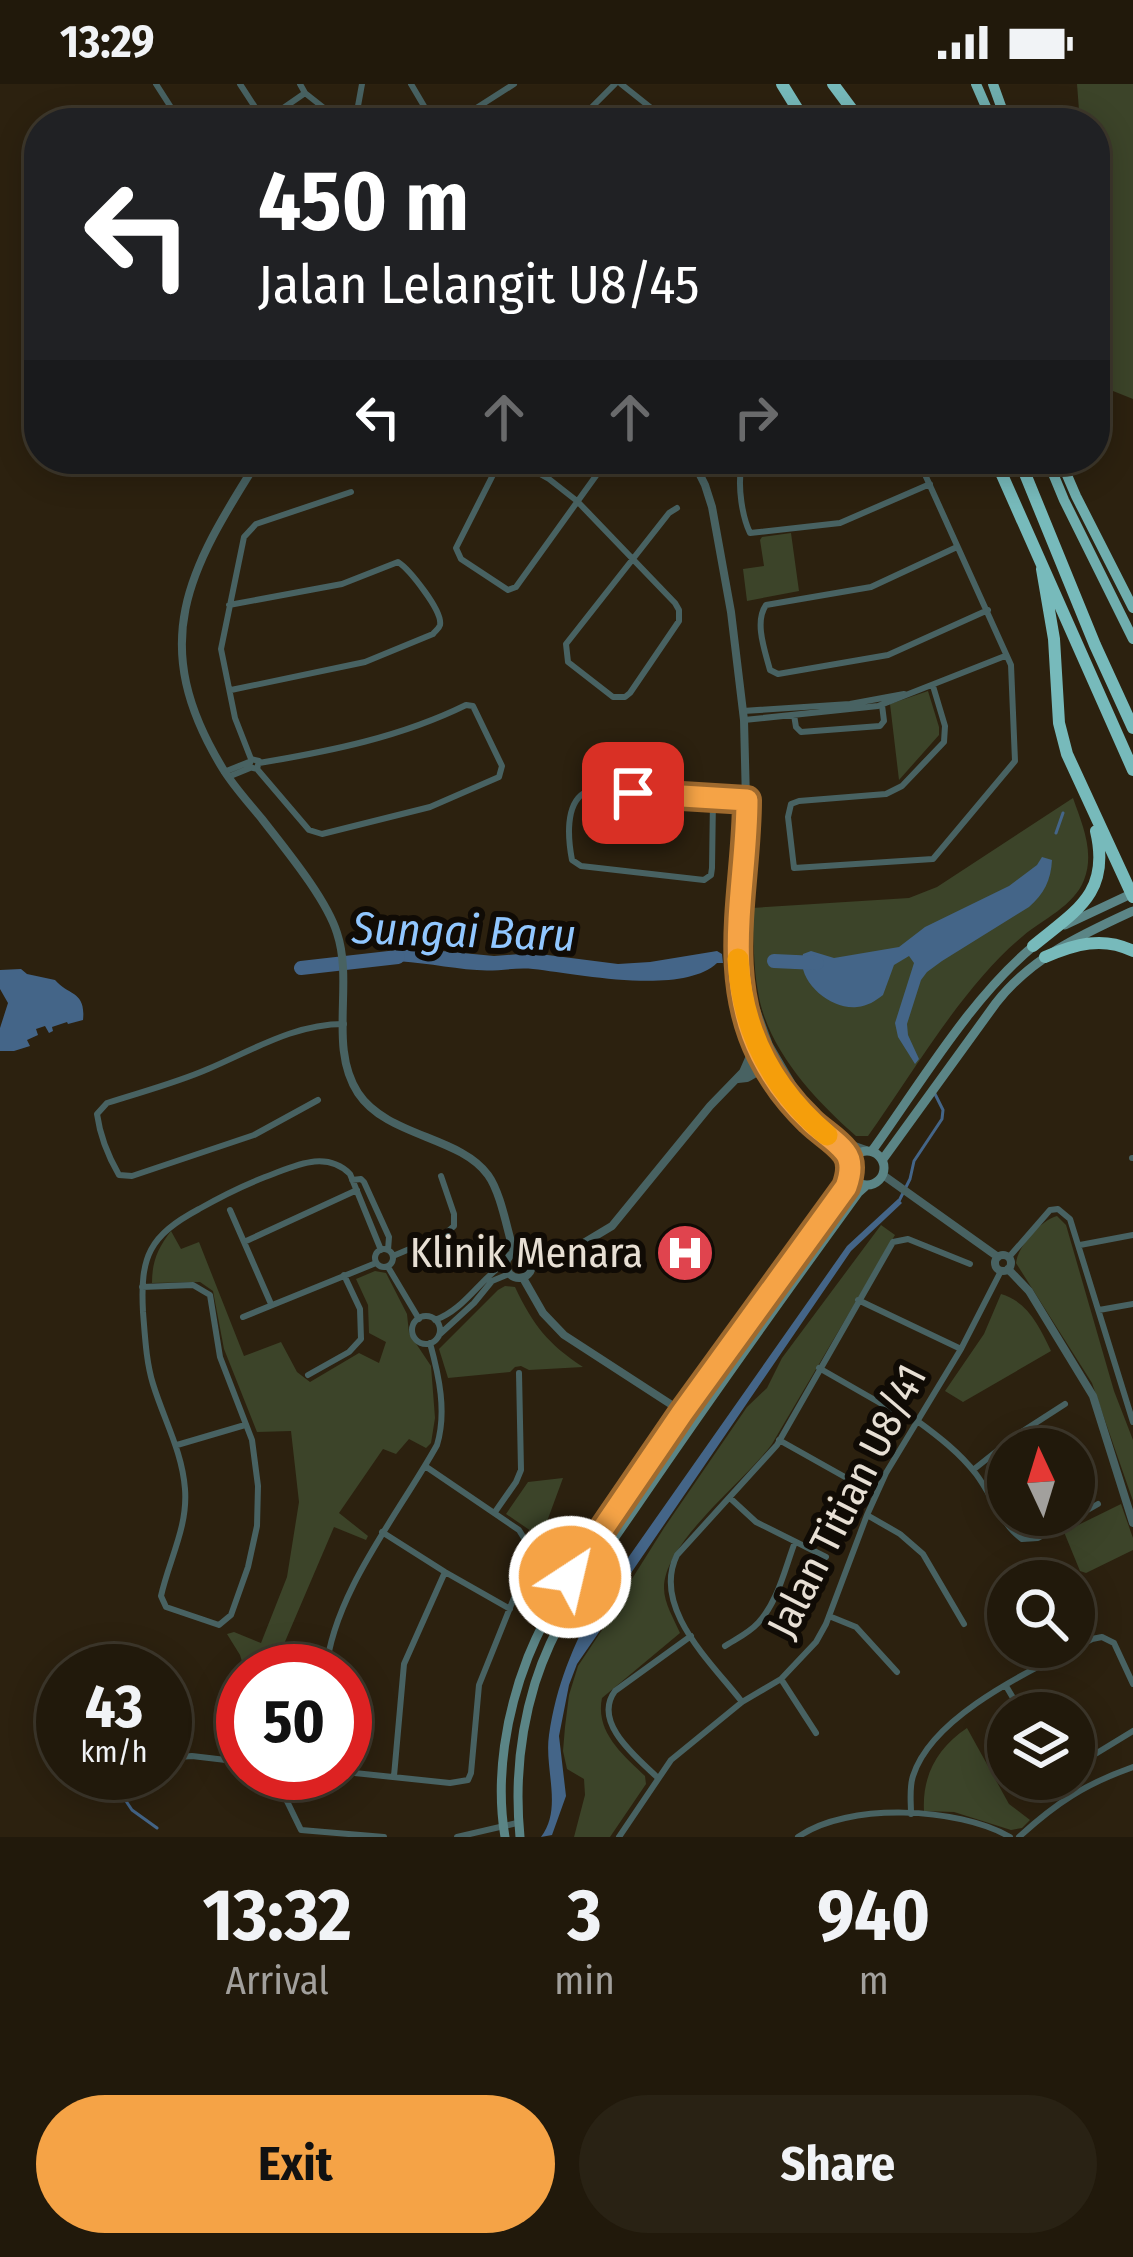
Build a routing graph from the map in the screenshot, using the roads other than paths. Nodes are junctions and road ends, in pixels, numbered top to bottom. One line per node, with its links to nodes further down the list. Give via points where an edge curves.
1 (300, 84): 4 (street)
2 (514, 84): 7 (street)
3 (618, 84): 8 (street); 9 (street)
4 (304, 93): 5 (street); 6 (street)
5 (283, 108)
6 (324, 108)
7 (476, 108)
8 (592, 108)
9 (650, 108)
10 (250, 474): 42 (street, via 199,563 183,614 188,691)
11 (493, 474): 23 (street, via 456,548 505,590 516,587)
12 (540, 474): 23 (street)
13 (597, 474): 23 (street)
14 (700, 474): 37 (street, via 712,507)
15 (740, 474): 21 (street, via 750,533 840,523)
16 (925, 474): 21 (street)
17 (1001, 474): 27 (highway)
18 (1024, 474): 39 (highway)
19 (1054, 474): 31 (highway)
20 (1067, 474): 29 (highway)
21 (930, 484): 25 (street)
22 (351, 492): 28 (street, via 248,530)
23 (578, 501): 26 (street)
24 (677, 508): 26 (street)
25 (958, 547): 30 (street); 30 (street, via 871,587 766,605 760,618 770,670 888,655)
26 (631, 558): 26 (street, via 565,647 568,662 615,698 630,693 680,617)
27 (1042, 569): 41 (highway); 45 (highway, via 1059,723)
28 (229, 605): 34 (street, via 221,649); 34 (street, via 347,583 398,562 440,621 433,634 365,662)
29 (1133, 608)
30 (988, 610): 32 (street)
31 (1133, 639)
32 (1005, 656): 33 (street); 33 (street, via 1015,761 936,857 794,868 791,804 893,792 940,748 945,726)
33 (933, 686): 35 (street)
34 (231, 690): 40 (street)
35 (908, 694): 36 (street); 37 (street)
36 (882, 705): 38 (street); 38 (street, via 880,726 803,732)
37 (744, 715): 38 (street); 44 (street)
38 (794, 715)
39 (1133, 728)
40 (253, 764): 40 (street, via 400,733 466,705 502,763 499,777 430,807 314,834); 42 (street)
41 (1130, 764)
42 (226, 774): 52 (street, via 338,935)
43 (711, 796): 43 (street, via 580,794 572,808 572,860 704,880 712,868); 44 (street)
44 (747, 796): 51 (street, via 739,884)
45 (1090, 806): 46 (highway); 48 (highway, via 1101,859 1096,882)
46 (1132, 895): 48 (main road)
47 (1133, 910): 50 (main road)
48 (1033, 946): 60 (main road, via 987,993)
49 (1133, 951): 50 (highway, via 1092,942)
50 (1045, 957): 61 (main road, via 1003,995)
51 (746, 994): 53 (street); 54 (street)
52 (344, 1024): 59 (street, via 288,1033 107,1103 97,1114 110,1160 119,1174 132,1176 254,1136); 73 (street, via 347,1068 361,1096 385,1118 483,1169)
53 (752, 1034): 55 (street); 57 (street)
54 (769, 1045): 55 (street); 56 (street)
55 (766, 1062): 56 (street); 57 (street); 58 (street)
56 (782, 1069): 60 (street, via 816,1116)
57 (742, 1077): 58 (street); 75 (street, via 612,1226)
58 (778, 1083): 62 (street, via 846,1153)
59 (318, 1100)
60 (869, 1150): 61 (main road); 62 (main road, via 856,1154)
61 (883, 1159): 63 (main road)
62 (850, 1169): 66 (main road); 102 (main road, via 846,1187)
63 (883, 1175): 66 (main road); 74 (street)
64 (441, 1176): 72 (street, via 452,1229)
65 (352, 1180): 67 (street); 72 (street, via 364,1182 389,1237); 84 (street, via 345,1168 312,1161 223,1196 158,1238)
66 (867, 1185): 103 (main road)
67 (357, 1190): 70 (street); 72 (street)
68 (230, 1210): 70 (street)
69 (1133, 1235): 71 (street)
70 (244, 1241): 86 (street)
71 (1079, 1245): 74 (street, via 1070,1219 1054,1209); 88 (street)
72 (387, 1252): 77 (street, via 376,1254); 79 (street)
73 (514, 1252): 75 (street); 76 (street)
74 (1003, 1257): 80 (street, via 1012,1263)
75 (531, 1259): 83 (street)
76 (506, 1262): 81 (street); 91 (street)
77 (376, 1263): 79 (street); 82 (street)
78 (970, 1264): 85 (street, via 897,1239)
79 (388, 1267): 90 (street)
80 (1004, 1270): 94 (street, Jalan Titian U8/41); 116 (street, via 1029,1291 1094,1396)
81 (508, 1274): 83 (street); 92 (street)
82 (344, 1275): 86 (street); 98 (street, via 360,1309 361,1339)
83 (523, 1278): 102 (street, via 564,1335)
84 (142, 1287): 106 (street, via 193,1285 210,1295 220,1357); 108 (street, via 150,1372)
85 (858, 1300): 94 (street); 95 (street)
86 (271, 1304): 89 (street)
87 (1133, 1304): 88 (street)
88 (1100, 1310): 99 (street)
89 (243, 1317)
90 (419, 1319): 91 (street); 93 (street, via 413,1335)
91 (435, 1320): 92 (street)
92 (439, 1334): 93 (street)
93 (430, 1343): 109 (street, via 442,1419)
94 (961, 1349): 104 (street, Jalan Titian U8/41)
95 (819, 1368): 101 (street); 107 (street)
96 (518, 1373): 114 (street, via 521,1470)
97 (1133, 1373): 99 (street)
98 (308, 1375)
99 (1119, 1376): 105 (street)
100 (1065, 1404): 110 (street)
101 (895, 1411)
102 (682, 1413): 103 (street); 143 (main road, via 570,1577 529,1657 504,1753)
103 (695, 1420): 142 (main road, via 563,1614 529,1705)
104 (916, 1420): 110 (street); 115 (street, Jalan Titian U8/41)
105 (1133, 1422)
106 (245, 1425): 108 (street); 108 (street, via 258,1486 256,1526 231,1616 214,1625 166,1607 161,1596 185,1502)
107 (779, 1440): 111 (street); 112 (street)
108 (177, 1445)
109 (425, 1466): 114 (street); 117 (street)
110 (973, 1470): 113 (street, via 1022,1539)
111 (852, 1481)
112 (730, 1498): 118 (street); 124 (street, via 671,1566 670,1595)
113 (1098, 1504)
114 (494, 1513): 121 (street, via 527,1543)
115 (867, 1515): 122 (street, Jalan Titian U8/41); 123 (street, via 923,1554)
116 (1133, 1523)
117 (382, 1532): 120 (street); 125 (street)
118 (795, 1542): 119 (street); 126 (street, via 763,1618)
119 (826, 1557)
120 (445, 1572): 121 (street); 138 (street, via 403,1671)
121 (510, 1609): 138 (street, via 479,1685 470,1777 450,1783)
122 (829, 1616): 127 (street, via 856,1627); 128 (street, Jalan Titian U8/41)
123 (964, 1624)
124 (691, 1636): 132 (street); 139 (street, via 608,1700 616,1732)
125 (332, 1644)
126 (725, 1646)
127 (897, 1672)
128 (781, 1679): 132 (street, Jalan Titian U8/41); 134 (street)
129 (1133, 1684): 130 (street, via 1114,1643 1102,1637)
130 (1006, 1686): 131 (street); 141 (street, via 962,1714 925,1754 911,1783)
131 (1010, 1692)
132 (742, 1702): 139 (street, Jalan Titian U8/41)
133 (1133, 1731): 135 (street)
134 (816, 1733)
135 (1095, 1754)
136 (1133, 1767): 150 (street, via 1073,1793)
137 (372, 1774): 138 (street)
138 (394, 1776)
139 (658, 1778): 147 (street, Jalan Titian U8/41)
140 (286, 1800): 144 (street, via 301,1830)
141 (911, 1814): 148 (street, via 839,1817); 149 (street, via 957,1817)
142 (519, 1822): 143 (street); 146 (main road)
143 (504, 1831): 145 (street)
144 (384, 1837)
145 (457, 1837)
146 (520, 1837)
147 (619, 1837)
148 (798, 1837)
149 (1010, 1837)
150 (1019, 1837)

